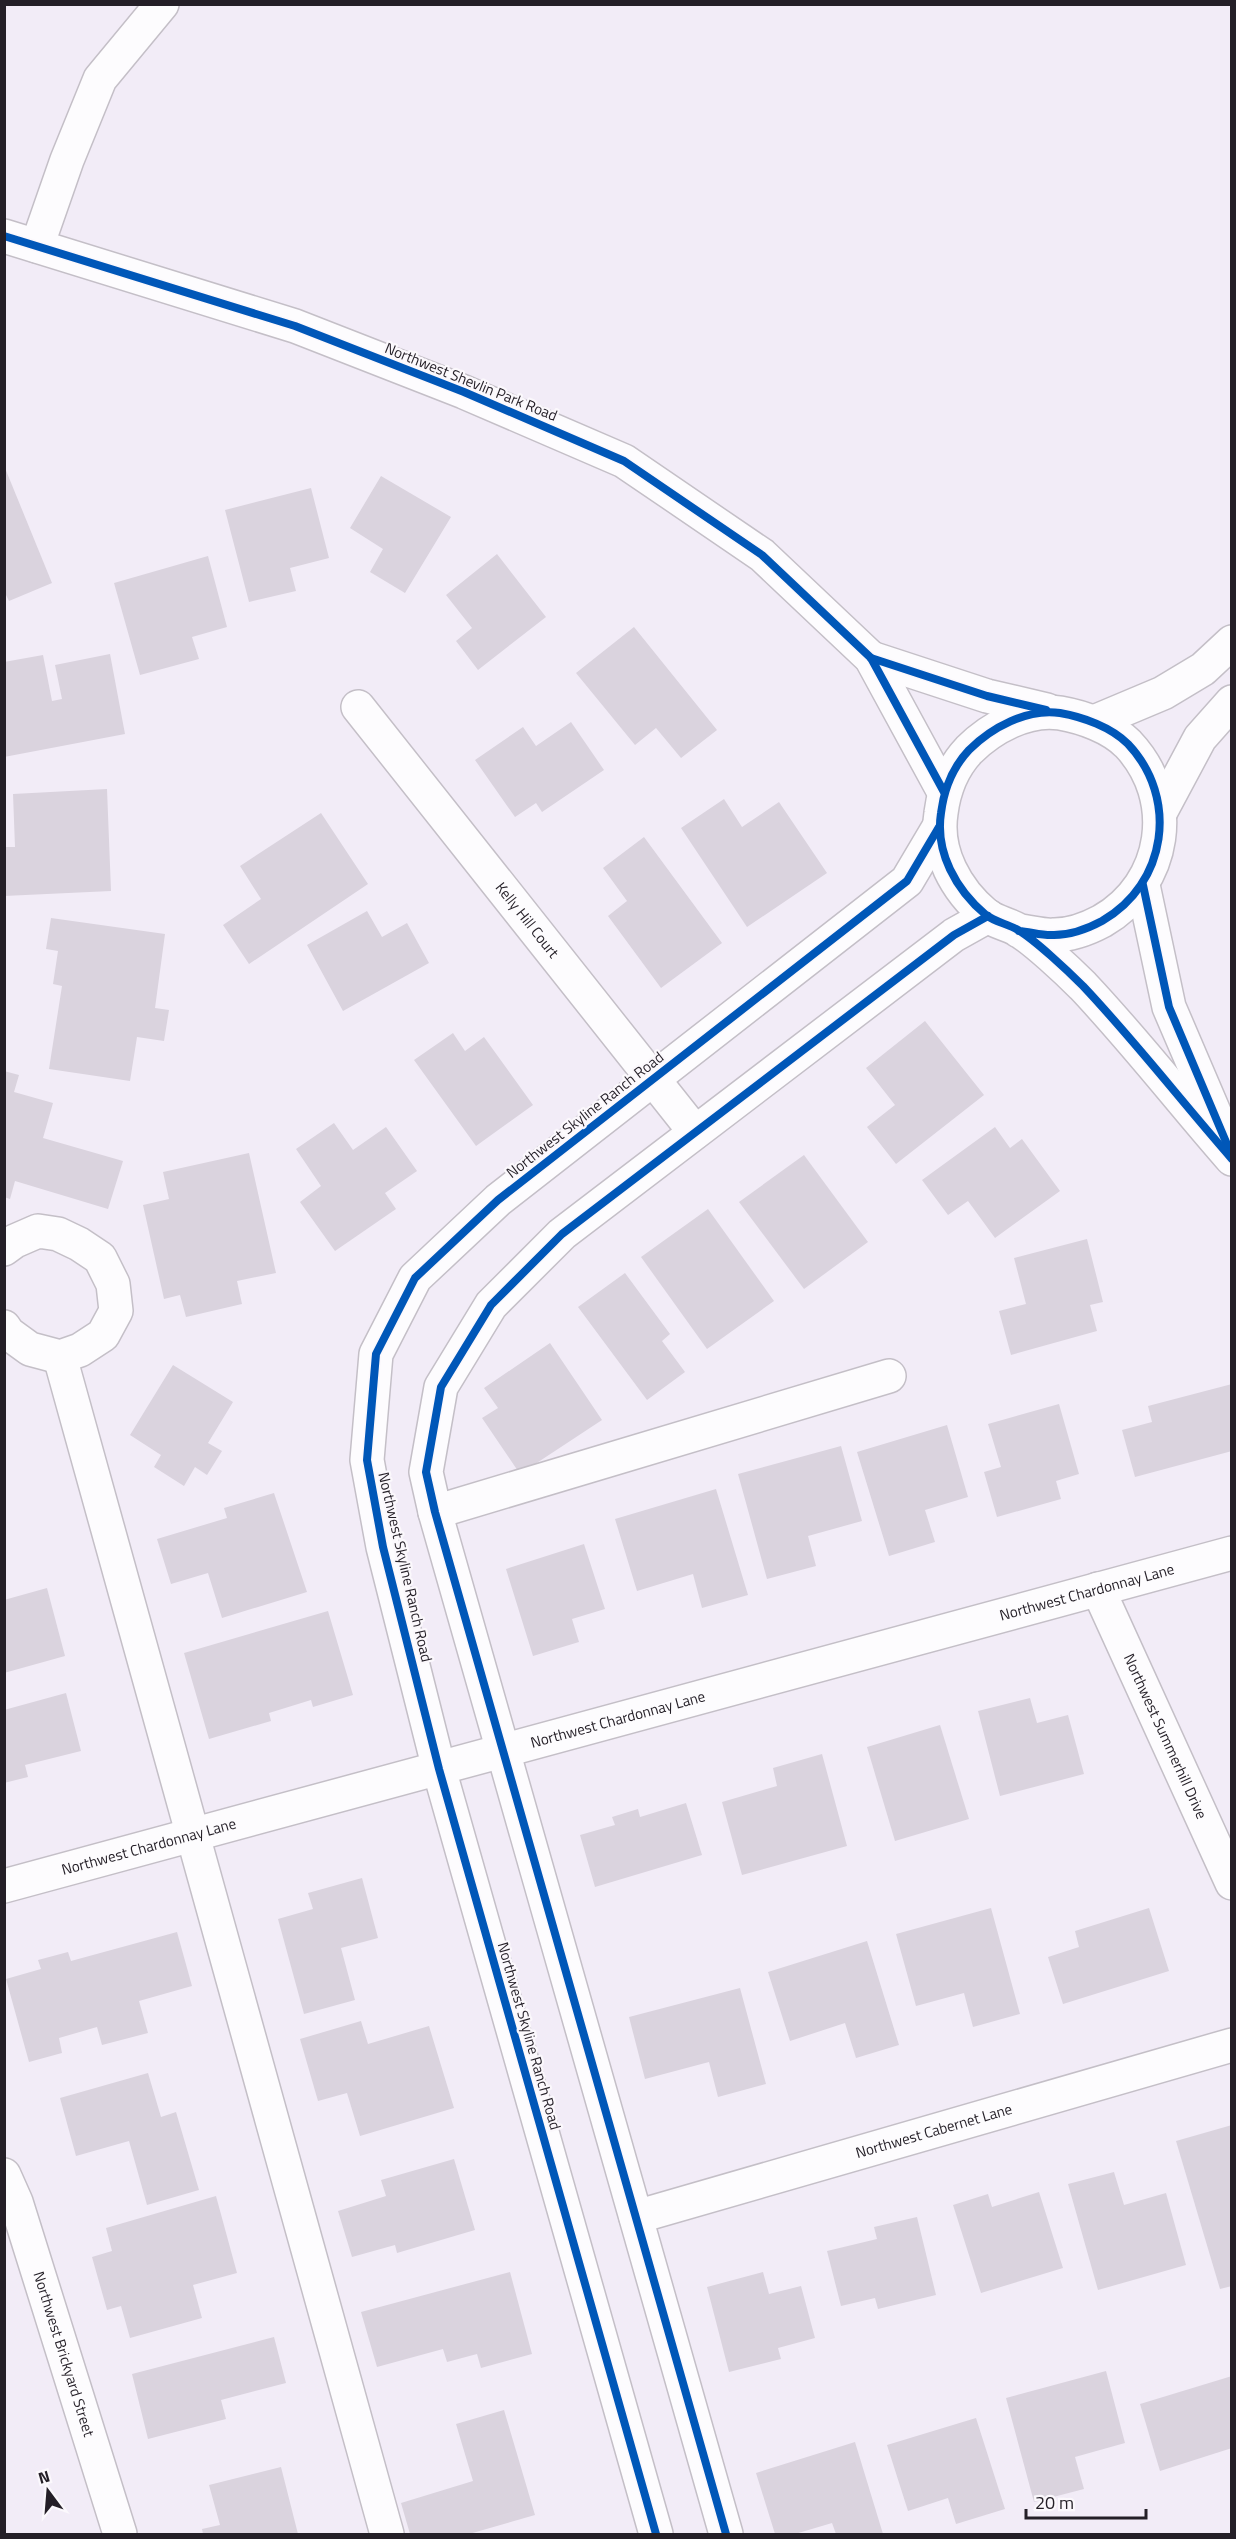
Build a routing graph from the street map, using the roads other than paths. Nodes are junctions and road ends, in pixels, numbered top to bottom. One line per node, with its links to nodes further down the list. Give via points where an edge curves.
1 (162, 4): 3 (street, via 100,79)
2 (4, 236): 3 (street, Northwest Shevlin Park Road)
3 (37, 246): 5 (street, Northwest Shevlin Park Road, via 295,326 464,392 624,461 762,555)
4 (1232, 642): 9 (street, via 1203,669 1163,693)
5 (871, 658): 8 (street, Northwest Shevlin Park Road, via 987,696); 10 (street, Northwest Shevlin Park Road)
6 (1232, 702): 11 (street, via 1200,738)
7 (358, 707): 16 (street, Kelly Hill Court)
8 (1057, 713): 9 (street, Northwest Shevlin Park Road); 10 (street, via 1018,718 984,735 959,760)
9 (1094, 722): 11 (street, Northwest Shevlin Park Road, via 1127,743 1150,774)
10 (944, 792): 12 (street)
11 (1161, 811): 13 (street, via 1159,849)
12 (939, 826): 14 (street, via 945,861 962,892); 16 (street, Northwest Skyline Ranch Road, via 907,881)
13 (1143, 885): 15 (street, via 1120,911 1089,928 1055,935); 18 (street, via 1169,1007)
14 (988, 916): 15 (street); 17 (street, via 954,935)
15 (1019, 931): 19 (street, via 1082,985)
16 (652, 1079): 17 (street, Kelly Hill Court); 28 (street, Northwest Skyline Ranch Road, via 498,1200 415,1278 376,1354 367,1460 383,1547)
17 (695, 1132): 24 (street, via 562,1234 491,1305 441,1387 426,1472)
18 (1232, 1154)
19 (1232, 1159)
20 (4, 1249): 22 (street, via 38,1232 58,1234 100,1258 109,1275 116,1311 103,1335)
21 (4, 1327): 22 (street, via 30,1349)
22 (60, 1357): 29 (street)
23 (889, 1376): 24 (street)
24 (435, 1512): 27 (street)
25 (1232, 1553): 26 (street, Northwest Chardonnay Lane)
26 (1098, 1590): 27 (street, Northwest Chardonnay Lane); 30 (street, Northwest Summerhill Drive)
27 (502, 1750): 28 (street, Northwest Chardonnay Lane); 34 (street)
28 (439, 1769): 29 (street, Northwest Chardonnay Lane); 37 (street, Northwest Skyline Ranch Road)
29 (193, 1834): 31 (street, Northwest Chardonnay Lane); 36 (street)
30 (1232, 1884)
31 (4, 1886)
32 (1232, 2045): 34 (street, Northwest Cabernet Lane)
33 (4, 2175): 35 (street, Northwest Brickyard Street, via 16,2202)
34 (636, 2217): 38 (street)
35 (120, 2535)
36 (387, 2535)
37 (656, 2535)
38 (726, 2535)

